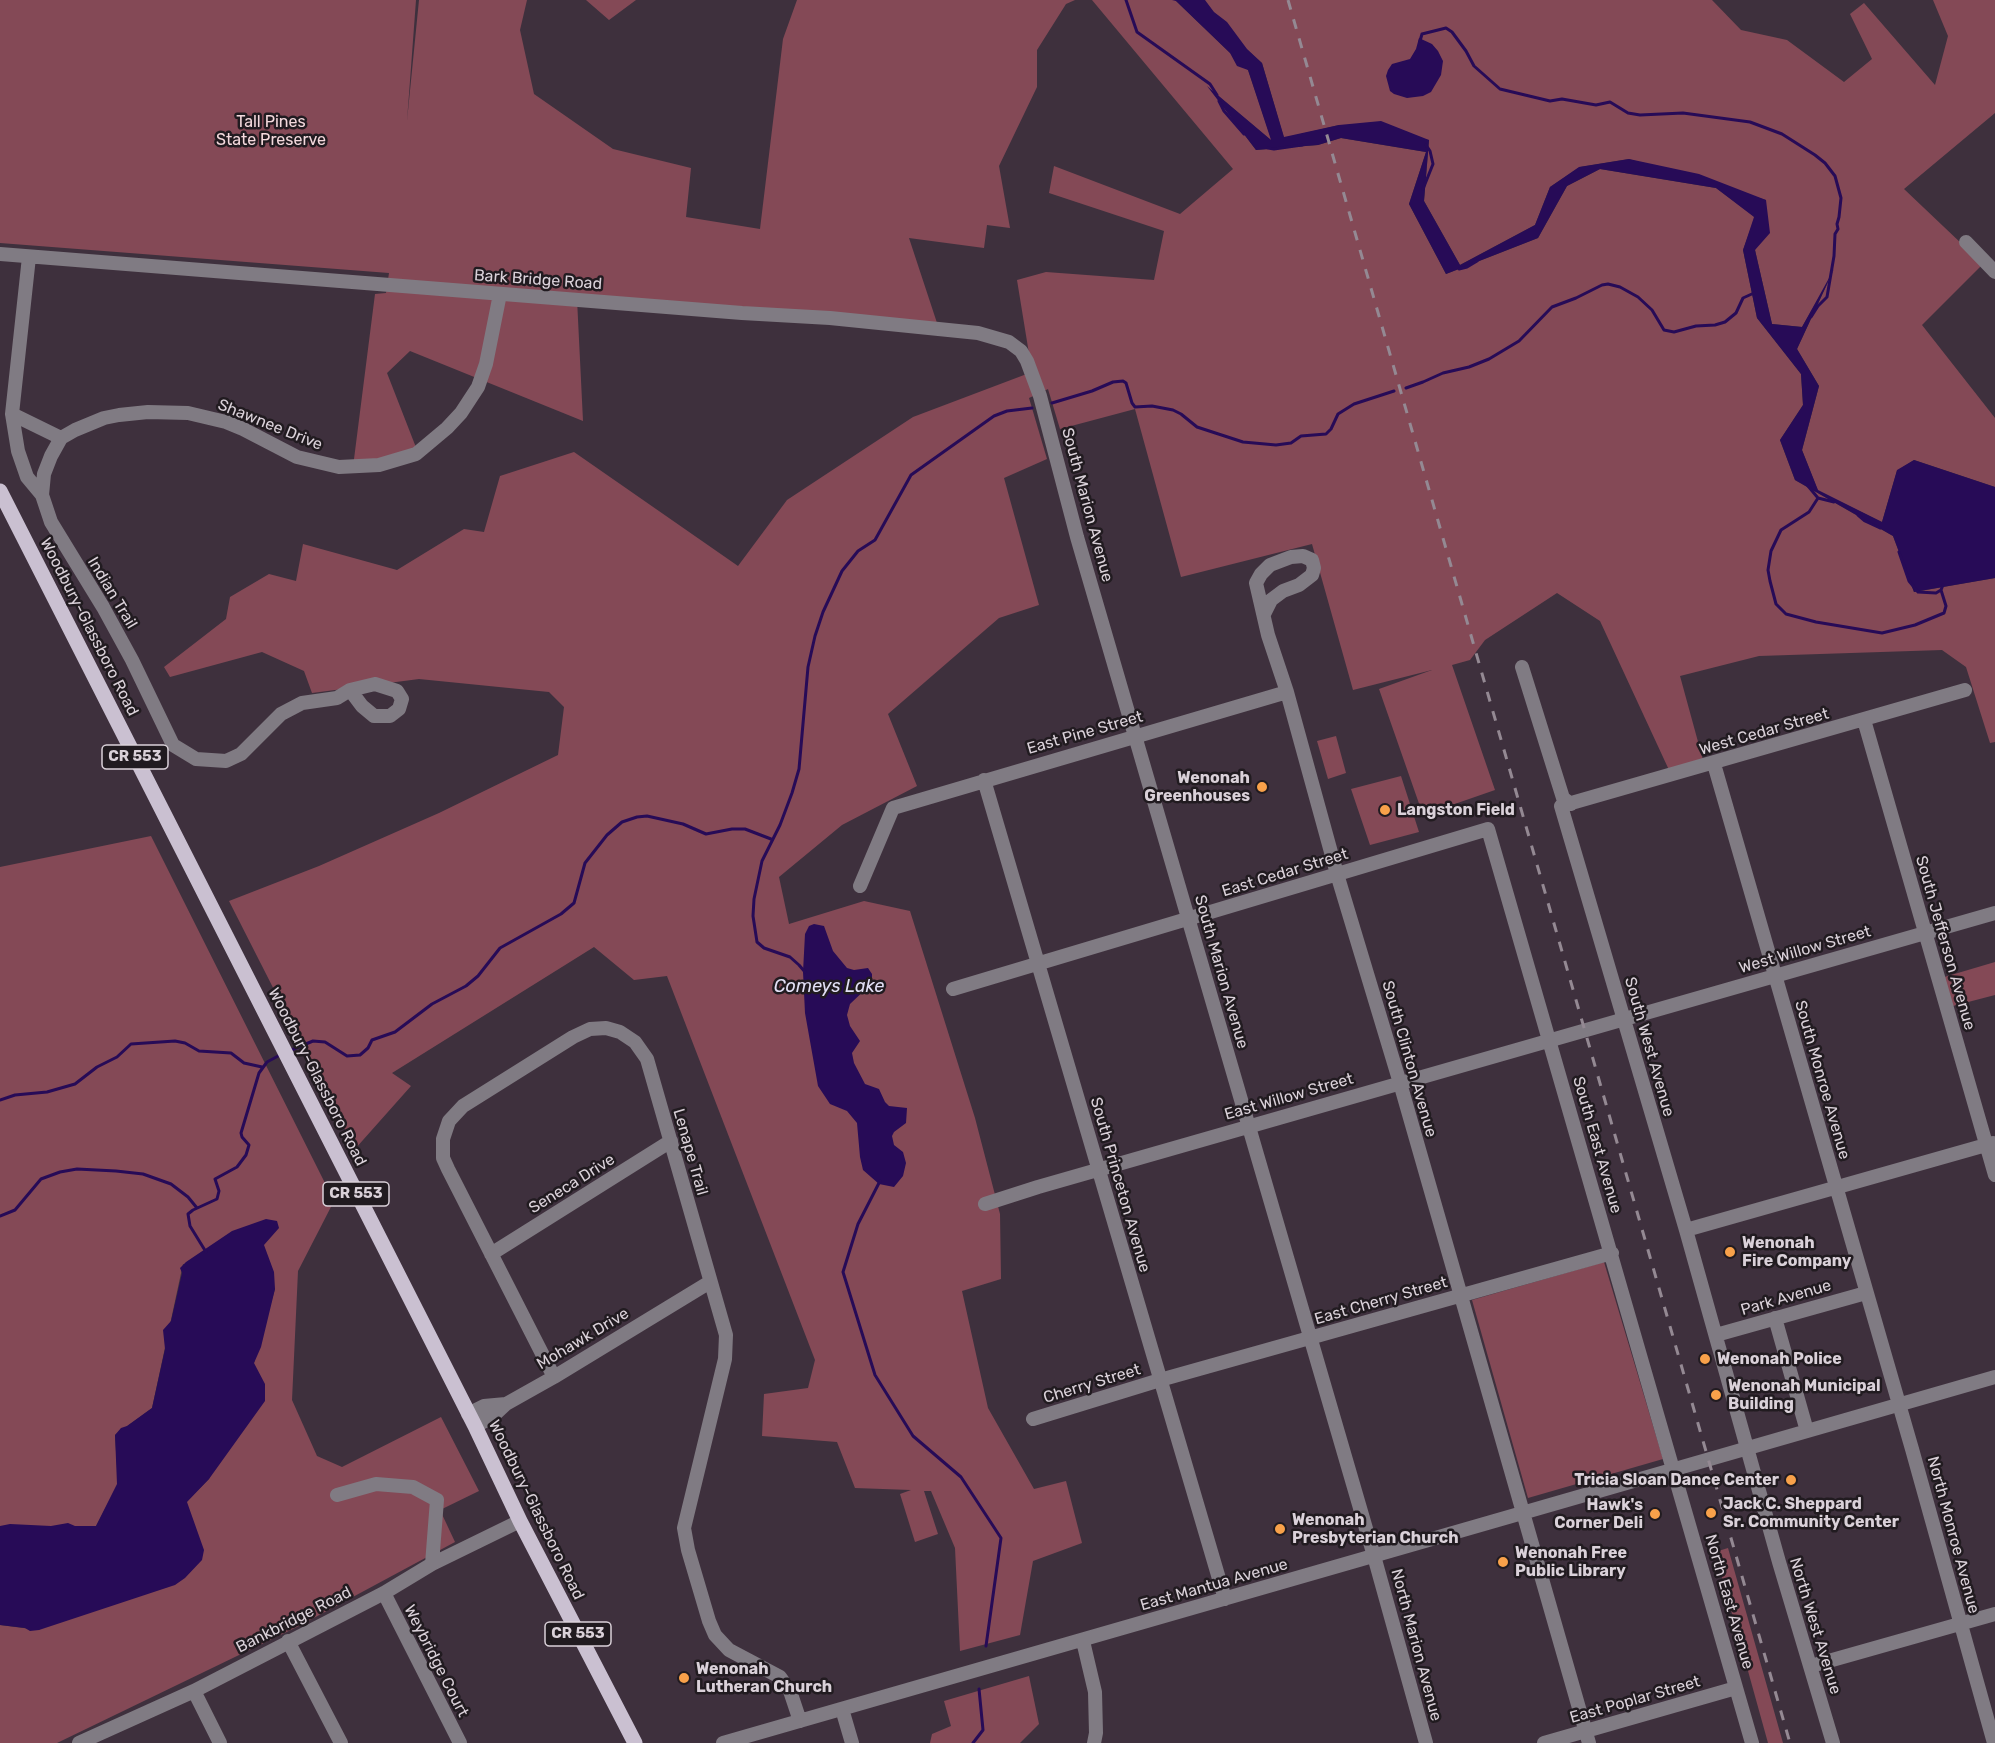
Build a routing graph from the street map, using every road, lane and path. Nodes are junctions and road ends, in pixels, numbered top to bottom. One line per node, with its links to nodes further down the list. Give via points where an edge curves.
1 (1966, 242): 4 (street)
2 (0, 254): 3 (street, Bark Bridge Road)
3 (29, 258): 5 (street, Bark Bridge Road); 7 (street, Indian Trail)
4 (1995, 272)
5 (500, 294): 6 (street, Bark Bridge Road, via 978,333 1009,342 1021,351); 8 (street, Shawnee Drive, via 478,387 447,428 416,454 399,460 357,467 312,462 226,422 179,412 104,418)
6 (1040, 396): 17 (street, South Marion Avenue)
7 (12, 414): 8 (street); 10 (street, Indian Trail, via 27,477)
8 (61, 438): 10 (street, via 44,474)
9 (0, 490): 54 (main road, Woodbury-Glassboro Road / CR 553)
10 (42, 495): 13 (street, Indian Trail, via 51,522 108,616 173,745 196,759 226,761 241,754 281,714 302,703 337,698)
11 (1264, 614): 11 (street, South Clinton Avenue, via 1256,583 1261,573 1291,557 1312,560 1312,575 1271,600); 15 (street, South Clinton Avenue)
12 (1522, 667): 20 (street, via 1563,798)
13 (350, 690)
14 (1965, 690): 16 (street, West Cedar Street)
15 (1287, 692): 17 (street, East Pine Street); 22 (street, South Clinton Avenue)
16 (1864, 720): 18 (street, West Cedar Street); 26 (street, South Jefferson Avenue)
17 (1135, 736): 19 (street, East Pine Street); 25 (street, South Marion Avenue)
18 (1714, 764): 20 (street, West Cedar Street); 28 (street, South Monroe Avenue)
19 (984, 780): 23 (street, East Pine Street, via 892,808); 27 (street, South Princeton Avenue)
20 (1570, 804): 30 (street, South West Avenue, via 1561,806)
21 (1488, 829): 22 (street, East Cedar Street); 31 (street, South East Avenue)
22 (1337, 874): 25 (street, East Cedar Street); 32 (street, South Clinton Avenue)
23 (860, 886)
24 (1995, 913): 26 (street, West Willow Street)
25 (1188, 918): 27 (street, East Cedar Street); 33 (street, South Marion Avenue)
26 (1925, 933): 28 (street, West Willow Street); 35 (street, South Jefferson Avenue)
27 (1037, 964): 29 (street, East Cedar Street); 36 (street, South Princeton Avenue)
28 (1774, 976): 30 (street, West Willow Street); 38 (street, South Monroe Avenue)
29 (953, 989)
30 (1624, 1020): 31 (street, West Willow Street); 40 (street, South West Avenue)
31 (1550, 1040): 32 (street, East Willow Street); 41 (street, South East Avenue)
32 (1400, 1083): 33 (street, East Willow Street); 45 (street, South Clinton Avenue)
33 (1249, 1126): 36 (street, East Willow Street); 48 (street, South Marion Avenue)
34 (671, 1141): 42 (street, Seneca Drive); 42 (street, Lenape Trail, via 647,1059 635,1042 606,1028 590,1029 573,1037 463,1107 445,1129 442,1148 448,1169); 43 (street, Lenape Trail)
35 (1991, 1144): 37 (street, South Jefferson Avenue); 38 (street)
36 (1099, 1170): 39 (street, East Willow Street); 51 (street, South Princeton Avenue)
37 (1995, 1174)
38 (1836, 1188): 40 (street); 44 (street, South Monroe Avenue)
39 (985, 1204)
40 (1686, 1230): 47 (street, South West Avenue)
41 (1611, 1253): 45 (street, East Cherry Street); 57 (street, South East Avenue)
42 (491, 1254): 49 (street, Lenape Trail)
43 (710, 1282): 49 (street, Mohawk Drive); 73 (street, Lenape Trail, via 727,1346 685,1536 715,1635 729,1650 780,1677 790,1691)
44 (1866, 1293): 46 (street, Park Avenue); 52 (street, South Monroe Avenue)
45 (1461, 1295): 48 (street, East Cherry Street); 59 (street, South Clinton Avenue)
46 (1775, 1318): 47 (street, Park Avenue); 55 (street)
47 (1716, 1335): 56 (street, South West Avenue)
48 (1311, 1338): 51 (street, East Cherry Street); 61 (street, South Marion Avenue)
49 (554, 1377): 54 (street, Mohawk Drive, via 506,1404 491,1418)
50 (1995, 1377): 52 (street, East Mantua Avenue)
51 (1160, 1380): 53 (street, Cherry Street); 64 (street, South Princeton Avenue)
52 (1899, 1405): 55 (street, East Mantua Avenue); 66 (street, North Monroe Avenue)
53 (1033, 1419)
54 (471, 1420): 60 (main road, Woodbury-Glassboro Road / CR 553)
55 (1807, 1431): 56 (street, East Mantua Avenue)
56 (1748, 1449): 57 (street, East Mantua Avenue); 69 (street, North West Avenue)
57 (1674, 1469): 59 (street, East Mantua Avenue); 70 (street, North East Avenue)
58 (337, 1496): 62 (street, via 376,1484 413,1487 437,1500)
59 (1523, 1514): 61 (street, East Mantua Avenue); 74 (street, South Clinton Avenue)
60 (520, 1521): 62 (street, Bankbridge Road); 79 (main road, Woodbury-Glassboro Road / CR 553)
61 (1374, 1556): 64 (street, East Mantua Avenue); 83 (street, North Marion Avenue)
62 (432, 1563): 63 (street, Bankbridge Road)
63 (384, 1593): 67 (street, Bankbridge Road); 78 (street, Weybridge Court)
64 (1225, 1599): 68 (street, East Mantua Avenue)
65 (1995, 1614): 66 (street)
66 (1960, 1624): 69 (street); 87 (street, North Monroe Avenue)
67 (288, 1641): 71 (street, Bankbridge Road); 77 (street)
68 (1083, 1641): 72 (street, East Mantua Avenue); 82 (street, via 1095,1692)
69 (1810, 1666): 86 (street, North West Avenue)
70 (1736, 1688): 74 (street, East Poplar Street); 85 (street, North East Avenue)
71 (194, 1691): 75 (street, Bankbridge Road); 76 (street)
72 (842, 1709): 73 (street, East Mantua Avenue); 81 (street)
73 (800, 1721): 80 (street, East Mantua Avenue)
74 (1587, 1737): 84 (street, East Poplar Street)
75 (88, 1741)
76 (220, 1743)
77 (341, 1743)
78 (460, 1743)
79 (635, 1743)
80 (723, 1743)
81 (852, 1743)
82 (1094, 1743)
83 (1426, 1743)
84 (1544, 1743)
85 (1752, 1743)
86 (1833, 1743)
87 (1994, 1743)

